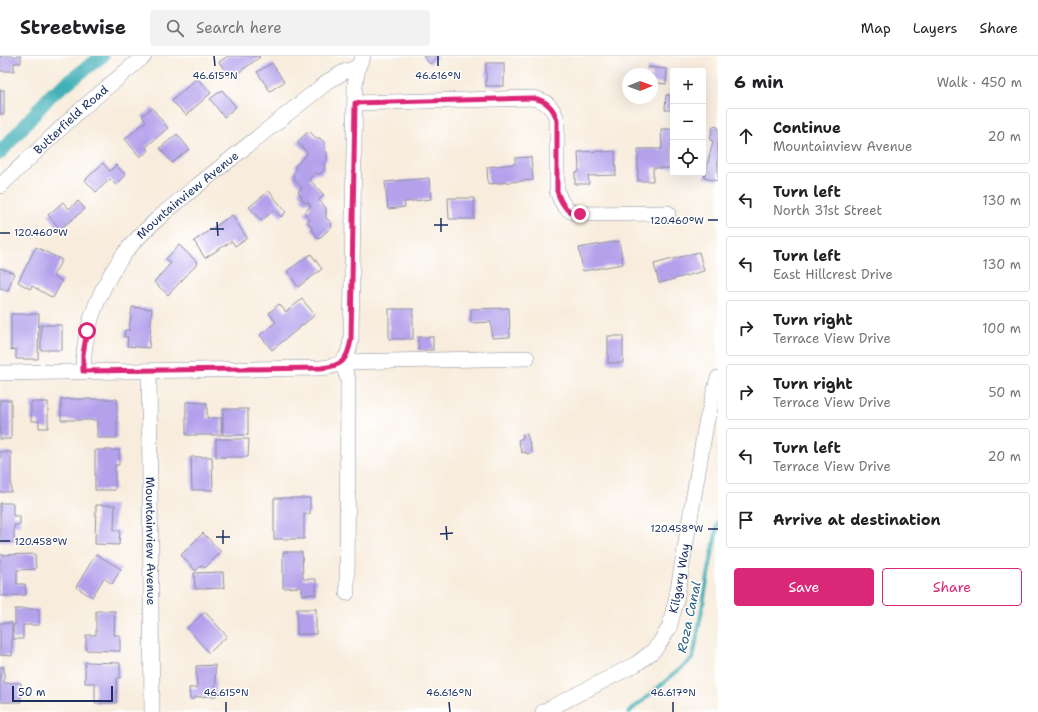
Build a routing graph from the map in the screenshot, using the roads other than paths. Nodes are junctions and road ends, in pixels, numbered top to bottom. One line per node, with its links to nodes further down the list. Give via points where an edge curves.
1 (144, 56): 4 (street, Butterfield Road, via 78,112)
2 (360, 62): 3 (street, via 355,85); 8 (street, Mountainview Avenue, via 330,80 176,203 144,232 121,258 94,310 87,331)
3 (355, 103): 5 (street, via 539,99 556,113 557,191 559,199 568,211 580,214); 7 (street, via 351,340 347,357)
4 (0, 186)
5 (668, 213)
6 (527, 358): 7 (street)
7 (342, 362): 9 (street, via 321,368); 12 (street, via 348,379)
8 (83, 371): 9 (street); 10 (street)
9 (149, 371): 13 (street, Mountainview Avenue)
10 (0, 373)
11 (718, 378): 14 (street, Kilgary Way, via 706,424 676,601 669,628 659,644 636,664)
12 (347, 593)
13 (152, 712)
14 (543, 712)

